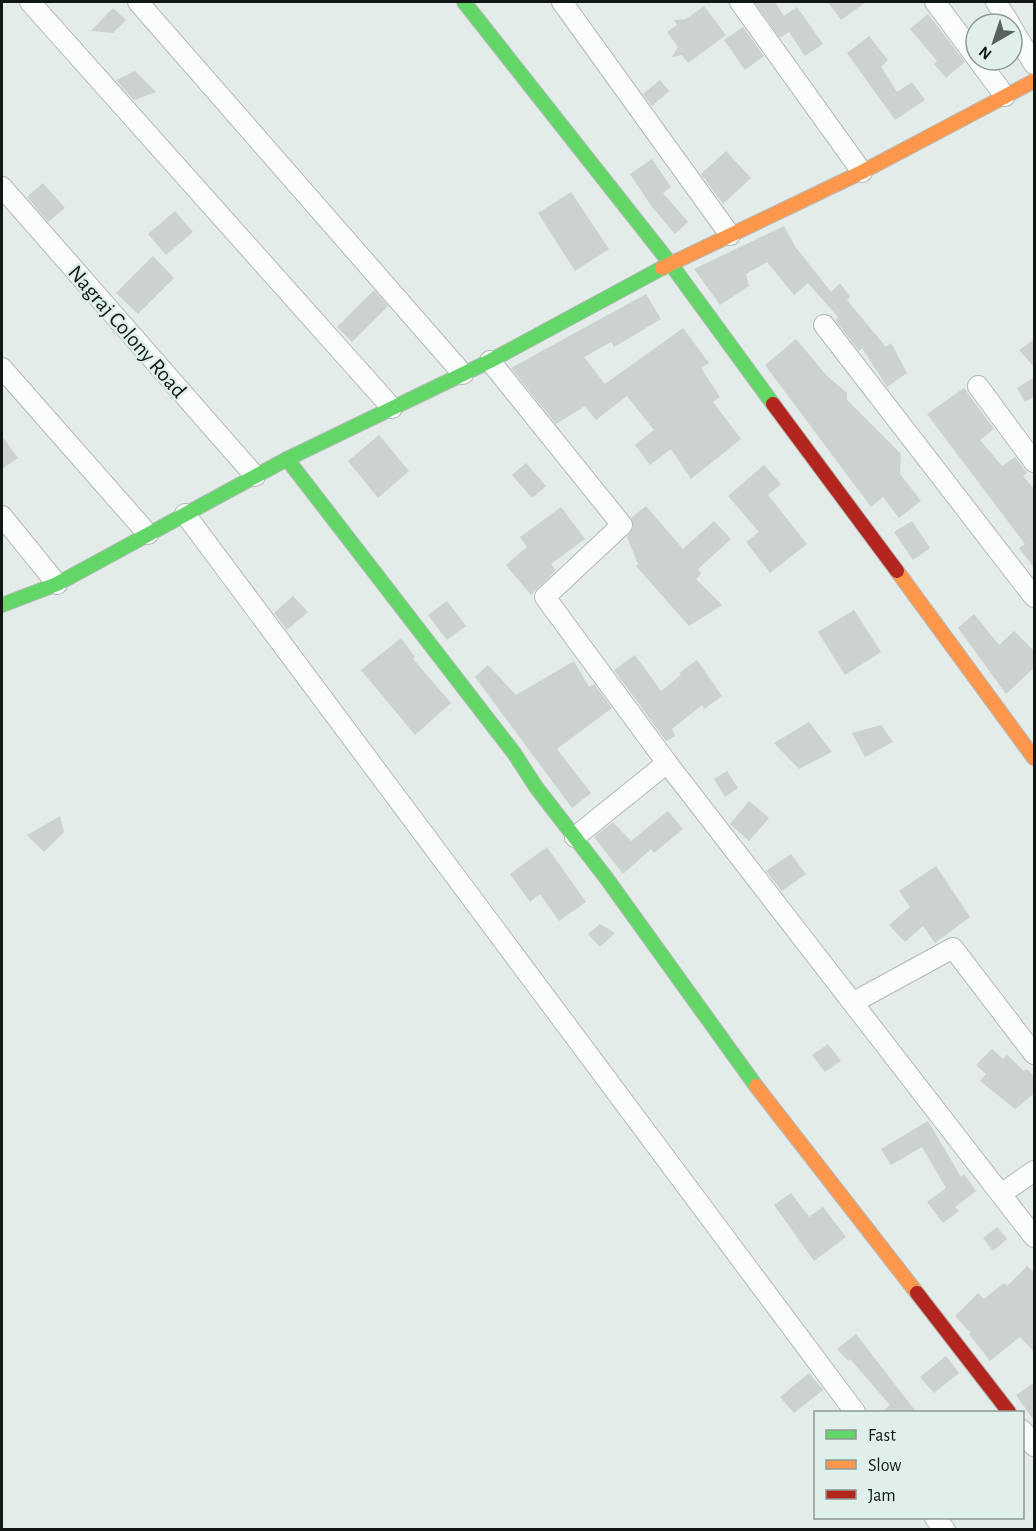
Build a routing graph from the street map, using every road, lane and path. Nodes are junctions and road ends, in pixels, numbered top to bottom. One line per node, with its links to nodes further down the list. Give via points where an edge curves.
1 (30, 2): 22 (street)
2 (138, 2): 20 (street)
3 (464, 2): 16 (street)
4 (562, 2): 15 (street)
5 (740, 2): 13 (street)
6 (935, 2): 7 (street)
7 (964, 41)
8 (1024, 47): 9 (street)
9 (1035, 64)
10 (987, 72): 12 (street)
11 (1035, 81): 12 (street)
12 (1005, 96): 13 (street)
13 (862, 172): 15 (street)
14 (2, 187): 25 (street, Nagraj Colony Road)
15 (730, 236): 16 (street)
16 (670, 263): 18 (street); 32 (street)
17 (824, 325): 30 (street)
18 (490, 361): 20 (street); 33 (street, via 622,525 545,597)
19 (2, 368): 28 (street)
20 (463, 374): 22 (street)
21 (978, 386): 24 (street)
22 (392, 408): 23 (street)
23 (287, 459): 25 (street); 34 (street)
24 (1035, 462)
25 (255, 476): 26 (street)
26 (185, 514): 28 (street); 40 (street)
27 (2, 516): 29 (street)
28 (148, 534): 29 (street)
29 (57, 584): 31 (street)
30 (1035, 597)
31 (2, 605)
32 (1035, 758)
33 (667, 763): 34 (street); 35 (street)
34 (575, 837): 41 (street, via 754,1083)
35 (854, 1002): 36 (street, via 953,948); 38 (street)
36 (1035, 1054)
37 (1035, 1171): 38 (street)
38 (1001, 1194): 39 (street)
39 (1035, 1237)
40 (854, 1411)
41 (1007, 1411)
42 (1024, 1431): 43 (street)
43 (1035, 1446)

